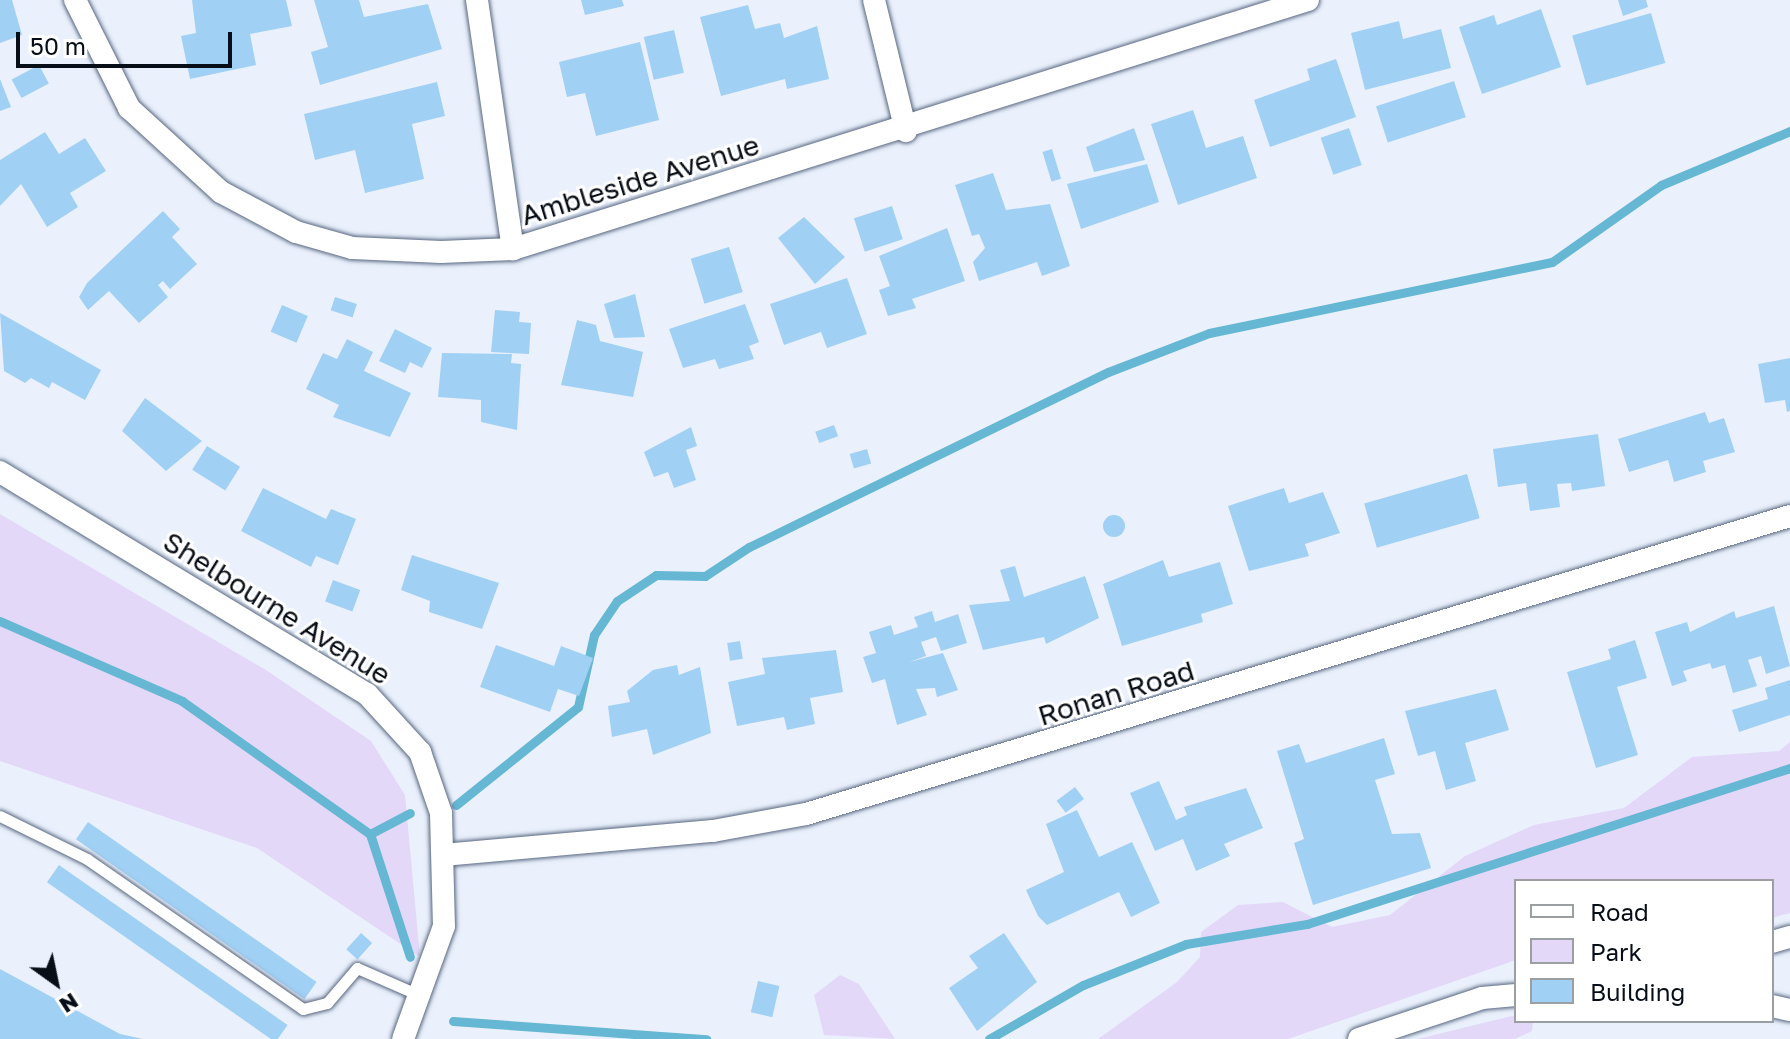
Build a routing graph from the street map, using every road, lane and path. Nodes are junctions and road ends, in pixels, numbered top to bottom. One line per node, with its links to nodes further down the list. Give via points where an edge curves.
1 (75, 0): 6 (street, Ambleside Avenue, via 129,108 221,192 296,232 352,248)
2 (477, 0): 6 (street)
3 (874, 0): 5 (street)
4 (1306, 0): 5 (street, Ambleside Avenue)
5 (906, 131): 6 (street, Ambleside Avenue)
6 (513, 249)
7 (0, 472): 10 (street, Shelbourne Avenue, via 367,694 403,728 433,779)
8 (1790, 516): 10 (street, Ronan Road, via 806,814 713,831)
9 (0, 816): 12 (lane, via 87,859 303,1009 327,1003 357,968)
10 (443, 855): 12 (street, Shelbourne Avenue, via 444,926)
11 (1514, 995): 14 (street, via 1482,998)
12 (422, 996): 13 (street, Shelbourne Avenue)
13 (403, 1039)
14 (1359, 1039)

